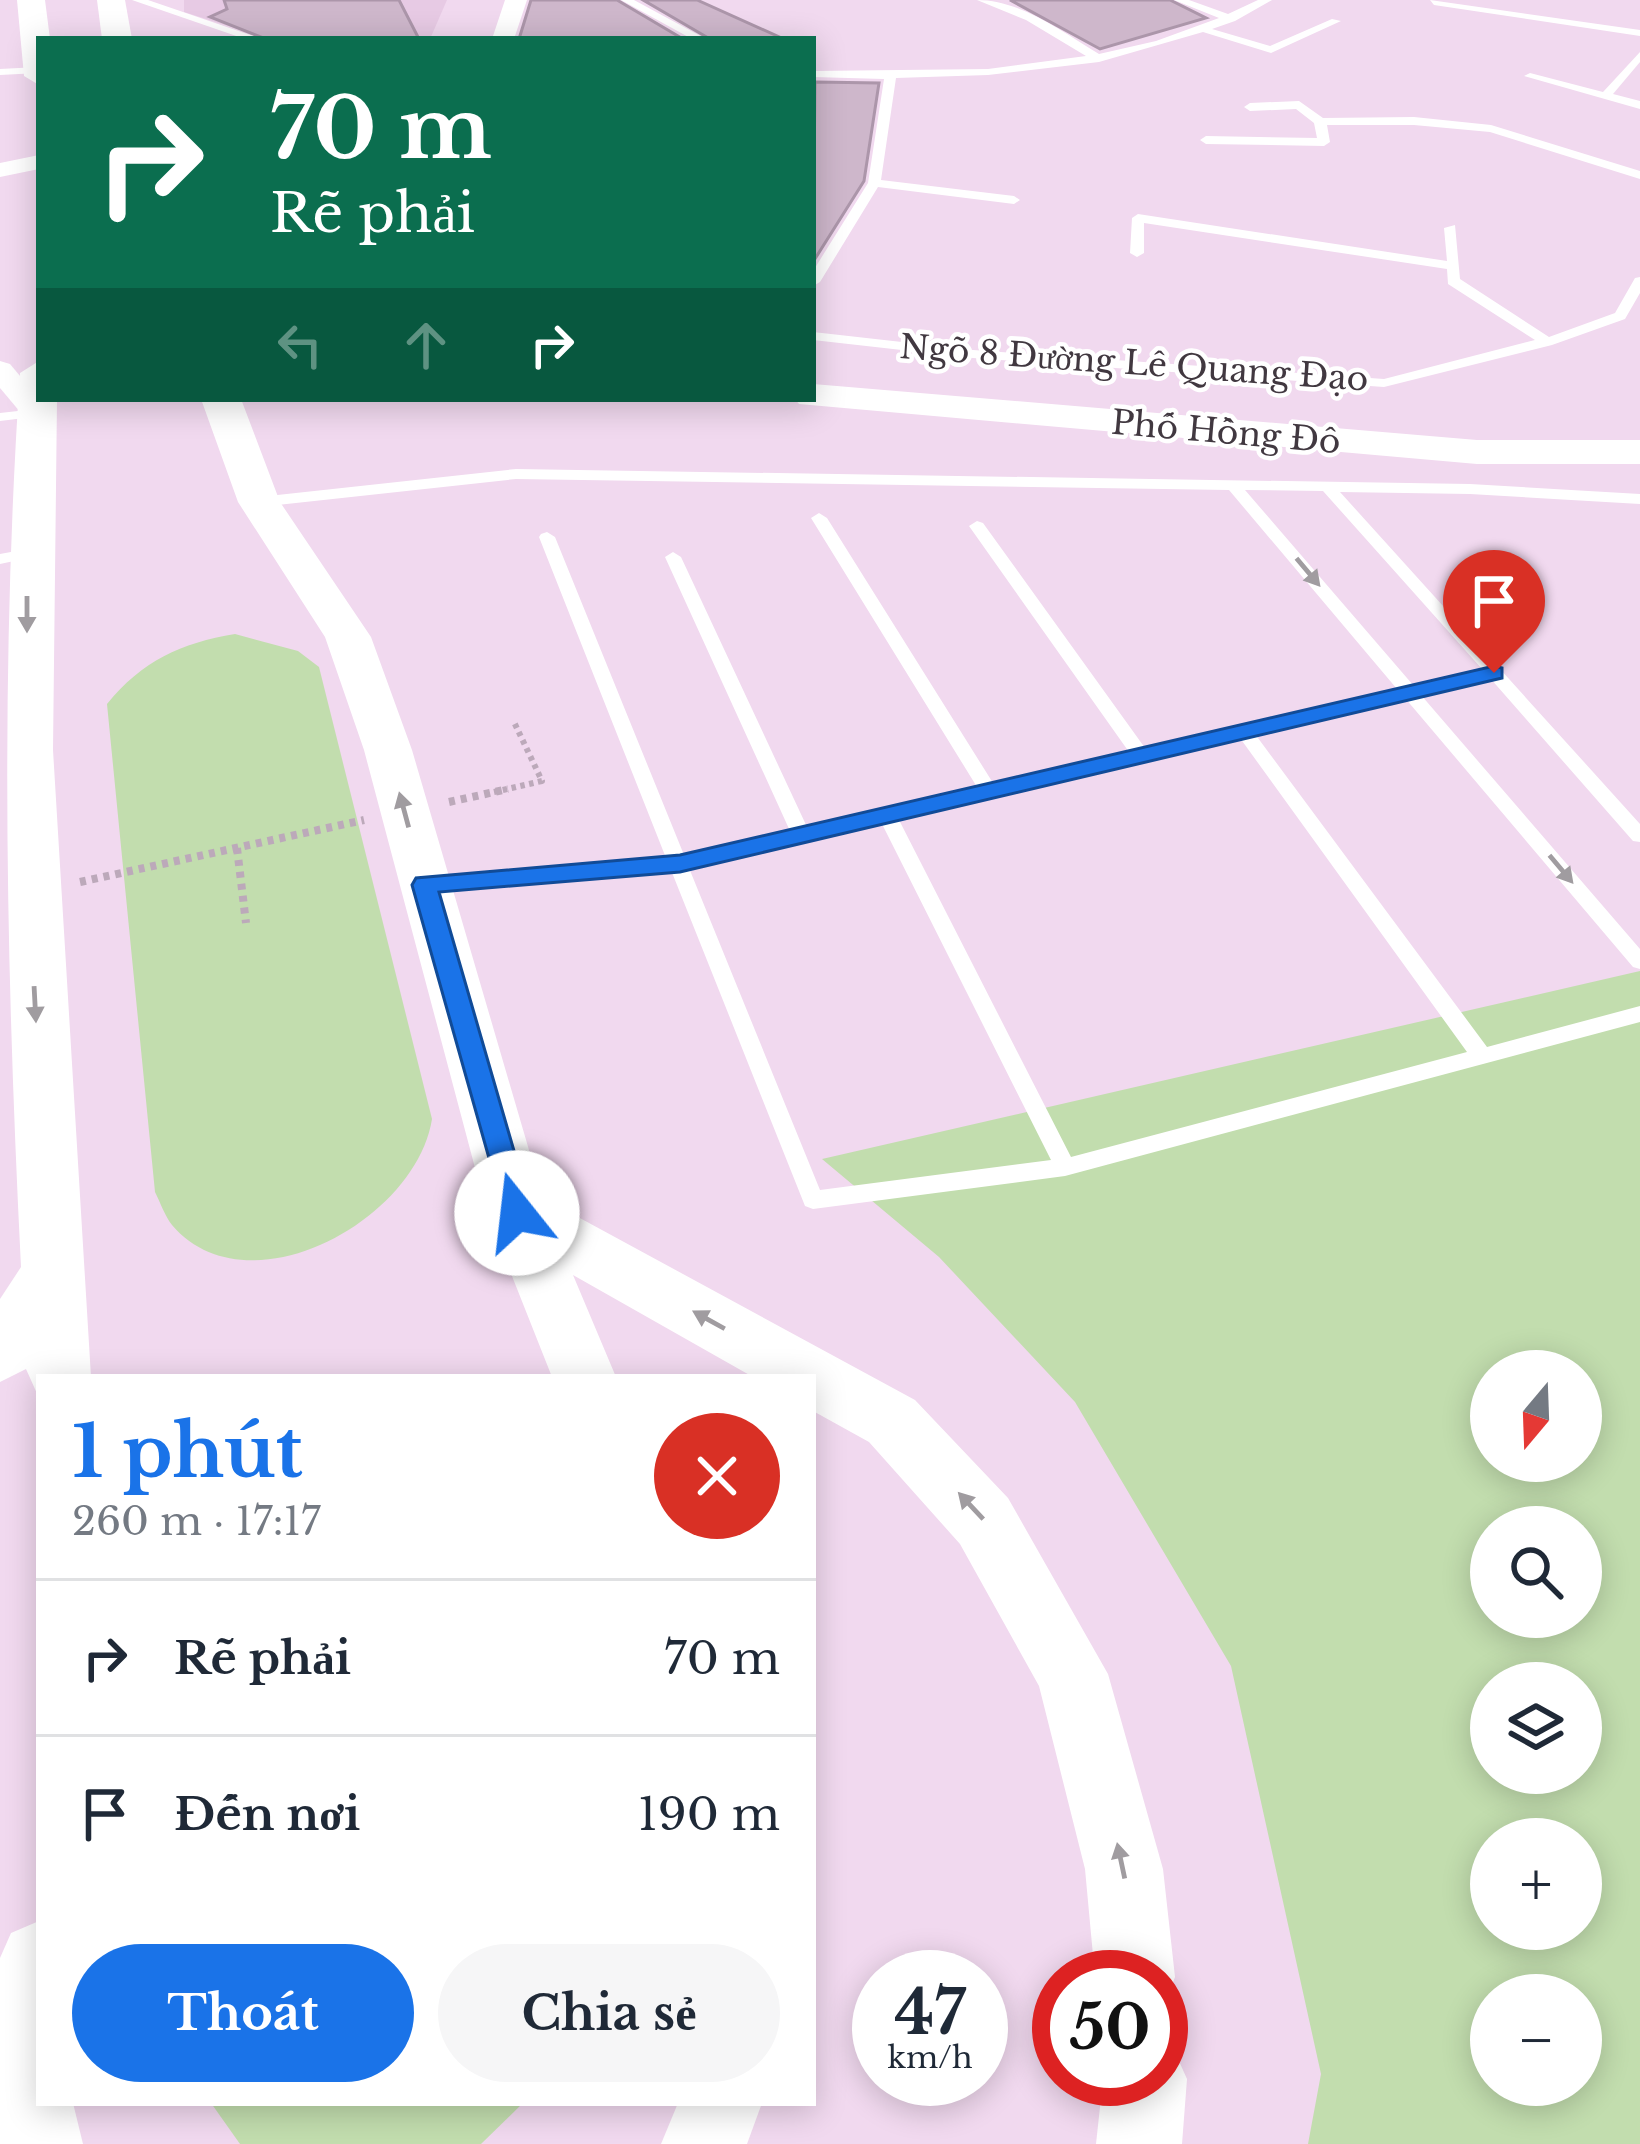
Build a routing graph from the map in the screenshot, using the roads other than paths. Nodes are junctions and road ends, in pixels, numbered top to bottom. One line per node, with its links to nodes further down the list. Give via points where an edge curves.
1 (32, 0): 18 (main road)
2 (111, 0): 14 (main road)
3 (137, 0): 15 (lane)
4 (516, 0): 16 (street)
5 (626, 0): 17 (lane)
6 (982, 0): 20 (lane)
7 (1179, 0): 10 (lane)
8 (1268, 0): 10 (lane)
9 (1434, 2): 13 (lane)
10 (1231, 19): 12 (lane)
11 (1336, 21): 12 (lane, via 1271,50)
12 (1208, 31): 20 (lane)
13 (1640, 33)
14 (117, 36)
15 (247, 36)
16 (503, 36)
17 (694, 36)
18 (36, 49)
19 (1640, 55): 26 (lane)
20 (1099, 59): 25 (lane)
21 (0, 72): 22 (lane)
22 (36, 73)
23 (816, 74): 25 (lane)
24 (1530, 76): 26 (lane)
25 (890, 78): 34 (lane)
26 (1607, 94): 27 (lane)
27 (1640, 105)
28 (1250, 107): 29 (lane, via 1299,105)
29 (1320, 122): 30 (lane, via 1324,142); 33 (lane, via 1491,129)
30 (1206, 140)
31 (36, 163): 32 (street)
32 (0, 170)
33 (1640, 175)
34 (874, 183): 35 (lane); 39 (lane)
35 (1013, 200)
36 (1450, 228): 38 (lane)
37 (1137, 253): 38 (lane, via 1138,218)
38 (1454, 266): 42 (lane, via 1453,281)
39 (816, 277)
40 (1640, 281): 42 (lane, Ngõ 8 Đường Lê Quang Đạo, via 1621,316)
41 (816, 336): 42 (lane, Ngõ 8 Đường Lê Quang Đạo, via 1384,383)
42 (1546, 342)
43 (0, 370): 45 (street)
44 (816, 396): 47 (main road, Phố Hồng Đô, via 1477,452)
45 (25, 401): 55 (main road)
46 (222, 402): 51 (main road)
47 (1640, 452)
48 (1232, 484): 49 (lane); 51 (lane, via 516,475); 58 (lane, one-way to 58)
49 (1327, 486): 50 (lane); 57 (lane)
50 (1640, 499)
51 (260, 502): 66 (main road, one-way to 51, via 348,638)
52 (819, 518): 61 (lane)
53 (977, 526): 60 (lane)
54 (547, 537): 65 (lane)
55 (14, 557): 72 (main road, one-way to 72)
56 (673, 557): 63 (lane)
57 (1494, 673): 58 (lane); 64 (lane)
58 (1409, 692): 59 (lane); 67 (lane, one-way to 67)
59 (1244, 731): 60 (lane); 69 (lane)
60 (1141, 755): 61 (lane)
61 (989, 790): 62 (lane)
62 (887, 815): 63 (lane); 70 (lane)
63 (801, 835): 65 (lane)
64 (1640, 836)
65 (680, 863): 66 (lane); 70 (lane, via 813,1200)
66 (424, 885): 71 (main road)
67 (1640, 962)
68 (1640, 1014): 69 (lane)
69 (1482, 1056): 70 (lane)
70 (1065, 1167)
71 (517, 1213): 75 (main road); 76 (main road, one-way to 71)
72 (50, 1275): 73 (main road); 74 (main road)
73 (0, 1354)
74 (58, 1374)
75 (583, 1374)
76 (807, 1374)
77 (816, 1379): 78 (main road, one-way to 77, via 1124,1869 1072,1674 985,1521 892,1421)
78 (1132, 1950)
79 (36, 1996): 81 (main road)
80 (1142, 2106): 82 (main road)
81 (25, 2125)
82 (1139, 2144)

